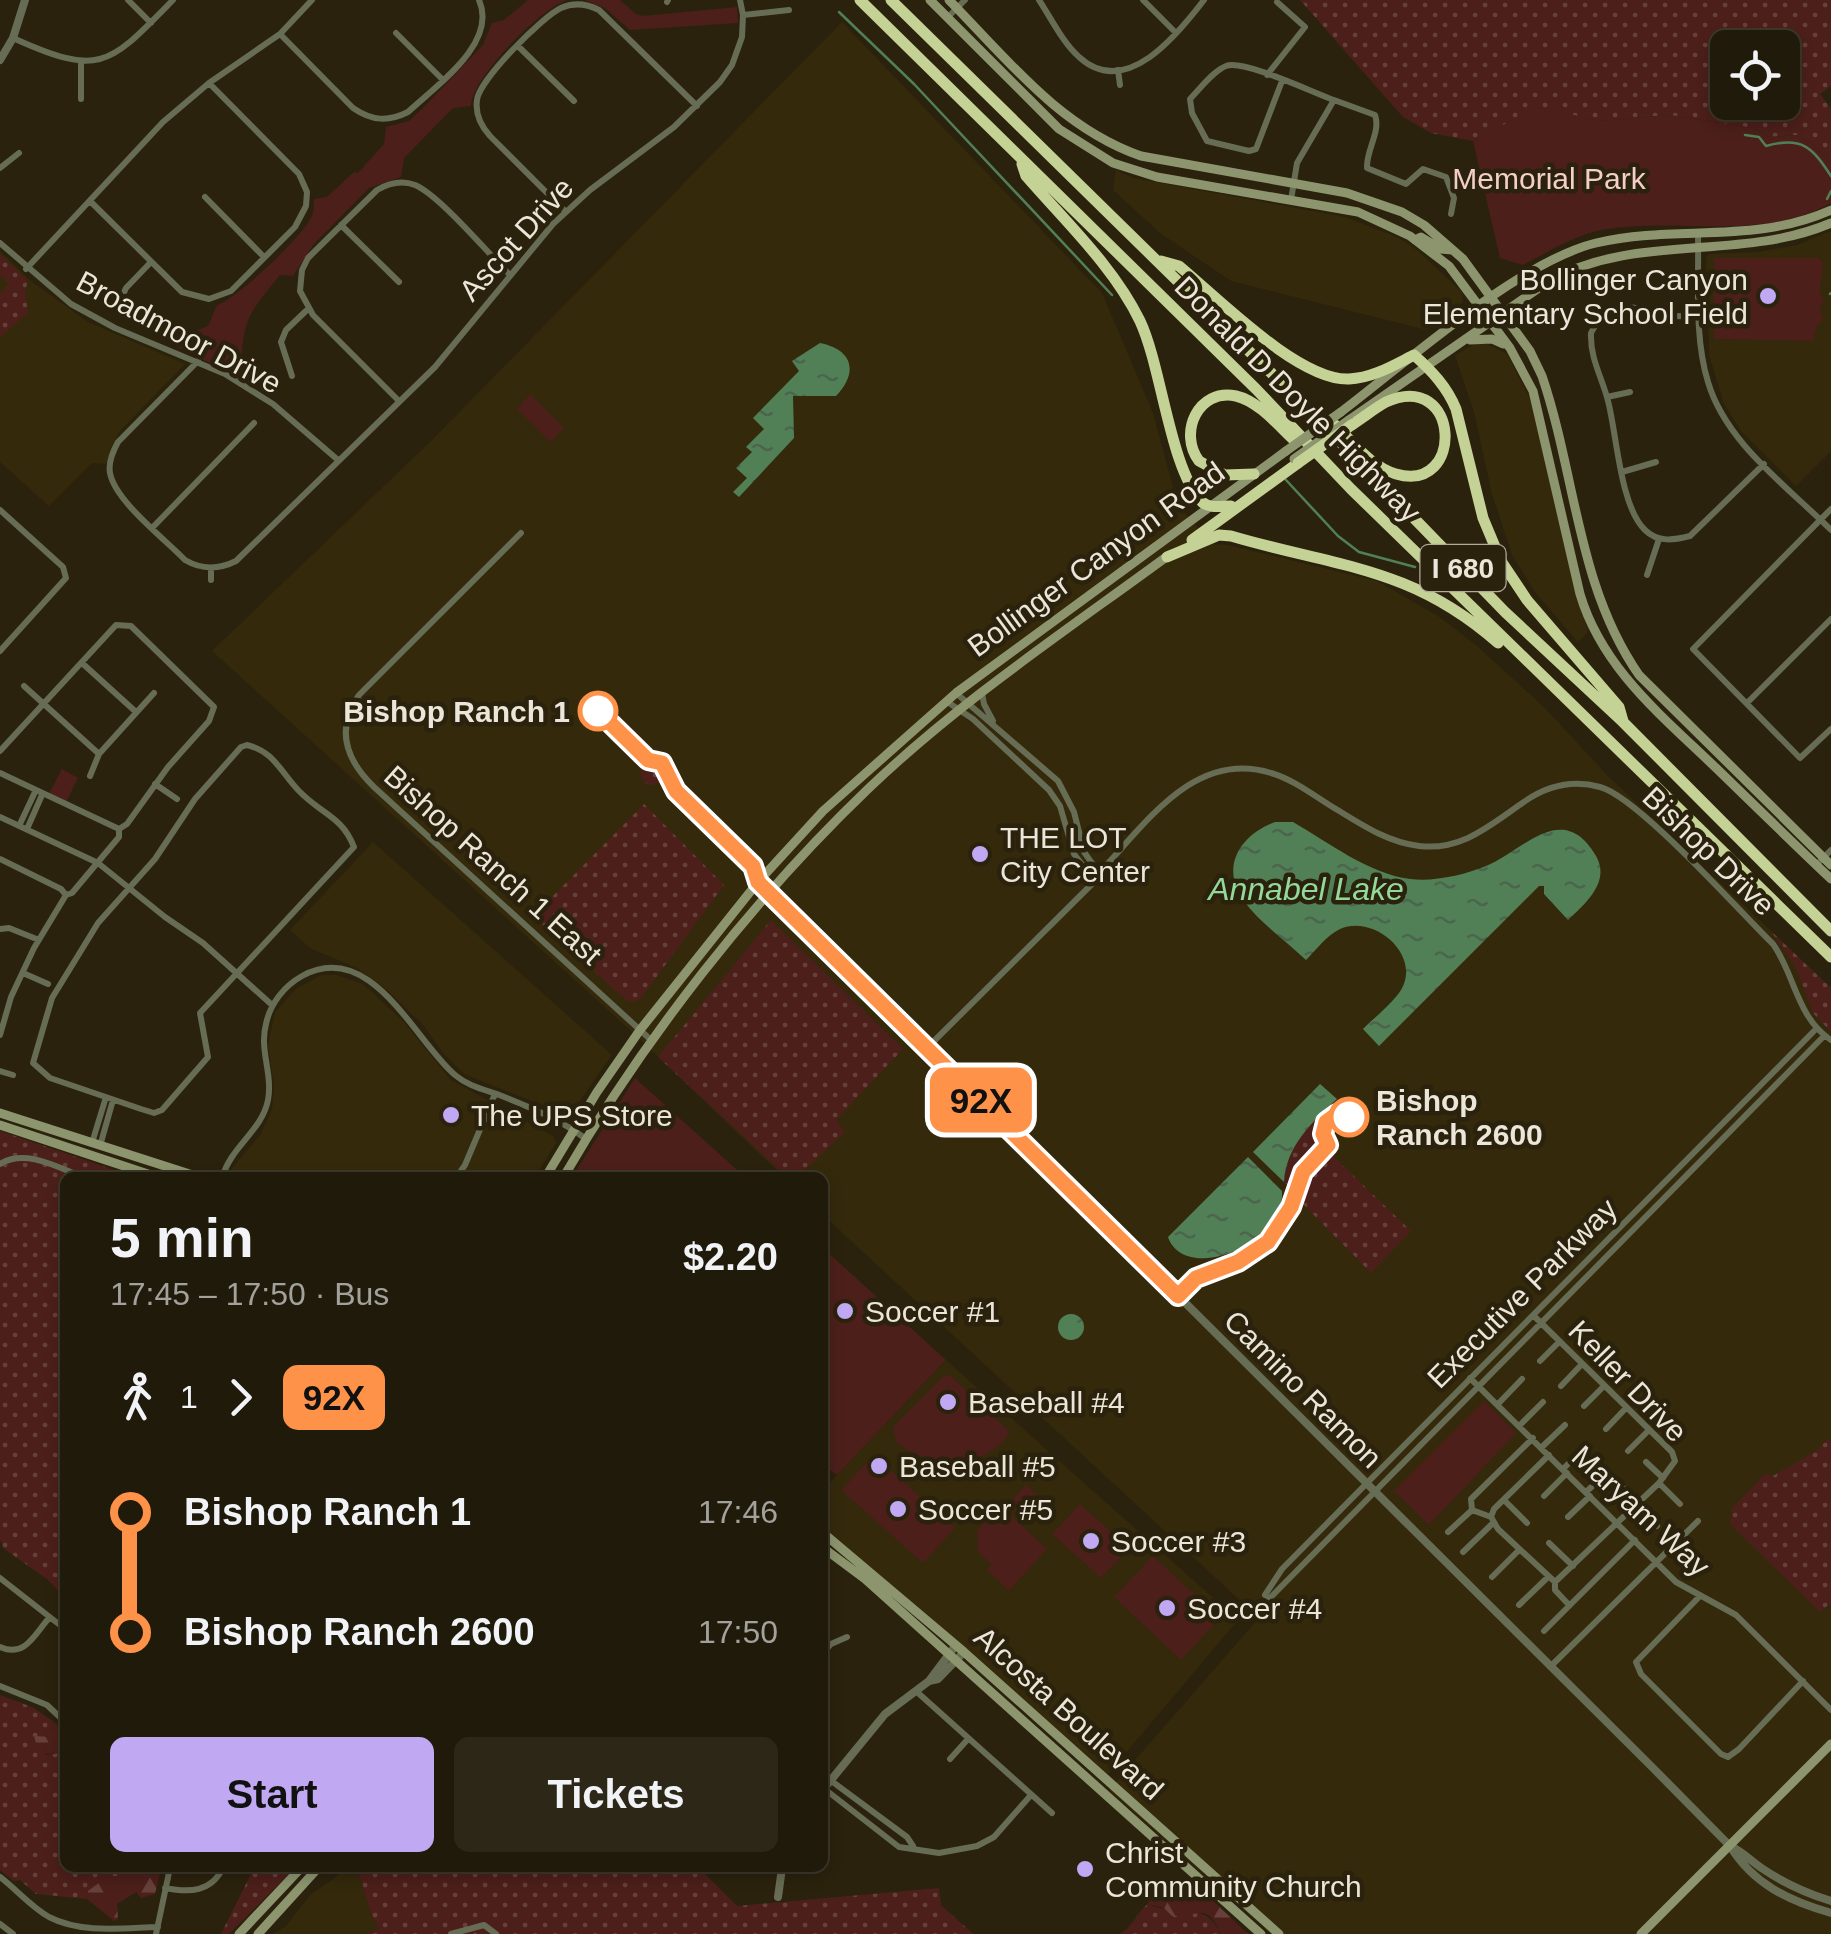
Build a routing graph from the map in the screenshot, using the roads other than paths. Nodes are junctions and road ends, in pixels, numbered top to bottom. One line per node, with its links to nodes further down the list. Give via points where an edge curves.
1 (24, 0): 24 (street)
2 (128, 0): 20 (street)
3 (173, 0): 20 (street)
4 (312, 0): 23 (street)
5 (479, 0): 30 (street, via 480,38)
6 (740, 0): 18 (street, Ascot Drive)
7 (860, 0): 39 (highway, Donald D Doyle Highway / I 680)
8 (891, 0): 56 (highway, Donald D Doyle Highway / I 680)
9 (930, 0): 19 (main road)
10 (948, 0): 16 (main road)
11 (965, 0): 16 (street)
12 (1039, 0): 28 (street, via 1078,57)
13 (1143, 0): 22 (street)
14 (1204, 0): 22 (street)
15 (1277, 2): 29 (street, via 1305,27)
16 (957, 8): 19 (street); 41 (main road, via 1068,119 1115,146)
17 (789, 10): 18 (street)
18 (743, 15): 37 (street, Ascot Drive, via 732,65)
19 (947, 18): 43 (main road, via 1059,129 1113,163)
20 (151, 22): 27 (street, via 118,52)
21 (396, 33): 30 (street)
22 (1176, 33): 28 (street, via 1144,62)
23 (280, 34): 30 (street, via 365,116 396,118); 32 (street)
24 (13, 38): 26 (street); 27 (street)
25 (519, 47): 36 (street); 37 (street, via 556,10 588,5); 46 (street, via 485,81 478,116)
26 (0, 60)
27 (81, 61): 34 (street)
28 (1118, 70): 33 (street)
29 (1267, 75): 31 (street); 31 (street, via 1227,64 1190,99 1207,141 1256,149)
30 (442, 79)
31 (1282, 81): 35 (street)
32 (209, 83): 44 (street, via 150,134); 55 (street, via 305,185 301,220)
33 (1120, 85)
34 (81, 99)
35 (1334, 100): 41 (street, via 1297,163); 47 (street, via 1375,114 1366,168 1406,184 1423,169 1446,177 1454,198)
36 (574, 102)
37 (697, 106): 46 (street, Ascot Drive)
38 (19, 152): 40 (street)
39 (1021, 160): 80 (highway, Donald D Doyle Highway / I 680); 88 (highway, via 1026,176 1134,309 1184,471)
40 (0, 168)
41 (1294, 183): 43 (street); 54 (main road, via 1370,198 1424,225)
42 (204, 197): 55 (street)
43 (1291, 200): 51 (main road, via 1358,212)
44 (91, 202): 57 (street); 58 (street)
45 (1831, 210): 50 (main road, via 1779,228)
46 (566, 212): 59 (street, Ascot Drive)
47 (1451, 214)
48 (1831, 223): 53 (main road, via 1770,242)
49 (341, 225): 59 (street, via 383,186 412,184); 60 (street); 64 (street, via 302,270 300,291)
50 (1698, 235): 53 (street); 61 (main road, via 1579,248)
51 (1415, 240): 54 (main road); 63 (main road, via 1460,277)
52 (0, 243): 58 (street, Broadmoor Drive)
53 (1698, 246): 65 (main road, via 1594,261); 66 (street)
54 (1452, 250): 61 (main road)
55 (264, 257): 57 (street, via 231,291 209,299 182,292)
56 (1157, 260): 70 (highway, via 1179,266 1314,372 1360,378); 77 (highway, Donald D Doyle Highway / I 680)
57 (151, 262): 62 (street)
58 (26, 268): 71 (street, Broadmoor Drive, via 84,312)
59 (509, 274): 76 (street, Ascot Drive)
60 (399, 282)
61 (1493, 297): 63 (main road); 65 (main road)
62 (122, 299)
63 (1480, 306): 67 (main road); 70 (main road)
64 (308, 310): 73 (street, via 281,342); 76 (street)
65 (1504, 313): 67 (main road); 129 (main road, via 1550,398 1596,595 1615,638 1639,675)
66 (1701, 317): 75 (street, via 1625,306 1604,315 1590,347); 84 (street, via 1712,394 1731,428)
67 (1490, 322): 68 (main road); 69 (main road)
68 (1468, 341): 69 (main road, via 1492,339); 72 (main road)
69 (1510, 348): 129 (main road, via 1533,391 1580,594 1604,650 1637,692)
70 (1414, 356): 72 (highway); 78 (main road)
71 (198, 361): 82 (street, Broadmoor Drive, via 273,404); 92 (street, via 118,442 110,459 117,493)
72 (1428, 367): 78 (main road); 115 (highway, via 1456,409 1483,518 1508,574 1619,708)
73 (292, 376)
74 (1630, 392): 75 (street)
75 (1608, 397): 85 (street)
76 (399, 401): 82 (street, Ascot Drive)
77 (1309, 410): 78 (highway, via 1319,410 1394,474 1425,472 1445,448 1443,419 1422,399 1399,398); 115 (highway, Donald D Doyle Highway / I 680, via 1505,612)
78 (1348, 418): 81 (highway, bridge)
79 (254, 424): 92 (street)
80 (1318, 455): 86 (highway, via 1248,401 1228,396 1207,402 1190,427 1193,454 1216,472); 103 (highway, Donald D Doyle Highway / I 680)
81 (1292, 458): 86 (main road, Bollinger Canyon Road); 87 (main road, Bollinger Canyon Road); 96 (highway)
82 (338, 460): 98 (street, via 236,561)
83 (1656, 462): 85 (street)
84 (1764, 464): 91 (street); 95 (street, via 1700,530)
85 (1622, 472): 95 (street, via 1636,518)
86 (1254, 474): 88 (main road, Bollinger Canyon Road)
87 (1231, 506): 88 (highway); 96 (main road, Bollinger Canyon Road)
88 (1209, 507): 107 (main road, Bollinger Canyon Road)
89 (0, 510): 102 (street, via 66,575)
90 (1831, 510): 91 (street)
91 (1821, 520): 93 (street); 111 (street, via 1692,649)
92 (152, 527): 98 (street, via 185,560)
93 (1831, 530)
94 (521, 534): 146 (street, Bishop Ranch 1 East, via 359,695 345,740 363,776)
95 (1659, 539): 99 (street)
96 (1188, 541): 97 (main road, Bollinger Canyon Road)
97 (1166, 557): 103 (highway, via 1220,535 1390,576 1452,606); 108 (main road, Bollinger Canyon Road)
98 (211, 568): 100 (street)
99 (1646, 574)
100 (212, 580)
101 (1831, 619): 111 (street)
102 (0, 651)
103 (1528, 662): 140 (highway, Donald D Doyle Highway / I 680)
104 (82, 663): 112 (street); 114 (street); 122 (street, via 125,624 211,700 210,721)
105 (24, 686): 112 (street)
106 (154, 693): 114 (street)
107 (956, 693): 109 (main road, Bollinger Canyon Road); 110 (street)
108 (982, 693): 110 (main road, Bollinger Canyon Road); 116 (street)
109 (946, 701): 113 (street); 133 (main road, Bollinger Canyon Road, via 823,811)
110 (968, 703): 113 (main road, Bollinger Canyon Road); 116 (street)
111 (1748, 704): 117 (street, via 1800,758)
112 (44, 706): 118 (street); 119 (street)
113 (959, 711): 131 (street, via 1048,790 1060,806 1074,854); 135 (main road, Bollinger Canyon Road, via 869,788)
114 (136, 712): 119 (street)
115 (1623, 722): 138 (highway, Donald D Doyle Highway / I 680)
116 (996, 726): 131 (street, via 1065,792)
117 (1831, 729)
118 (0, 751)
119 (99, 754): 121 (street)
120 (0, 773): 123 (street)
121 (90, 776)
122 (155, 784): 124 (street); 127 (street)
123 (38, 794): 126 (street); 127 (street)
124 (177, 799)
125 (0, 817): 126 (street)
126 (23, 828): 130 (street)
127 (119, 829): 130 (street)
128 (0, 859): 136 (street)
129 (1825, 860): 132 (main road)
130 (98, 863): 134 (street); 136 (street)
131 (1097, 877): 145 (street, Bishop Drive, via 1173,795 1214,771 1270,772 1384,837 1425,847 1473,837 1558,785 1600,786 1632,805 1773,944); 150 (street, Bishop Drive)
132 (1831, 879)
133 (758, 882): 135 (street, Camino Ramon); 146 (main road, Bollinger Canyon Road)
134 (130, 888): 142 (street); 142 (street, via 241,747 269,756 302,794 338,819 354,847); 154 (street, via 98,923 52,998 33,1063 50,1078)
135 (770, 894): 149 (main road, Bollinger Canyon Road); 150 (street, Camino Ramon)
136 (66, 895): 139 (street)
137 (0, 928): 139 (street)
138 (1831, 931)
139 (38, 940): 141 (street)
140 (1831, 958)
141 (24, 972): 143 (street); 147 (street)
142 (239, 974): 144 (street); 154 (street, via 200,1013 208,1057 162,1110)
143 (48, 984)
144 (272, 1005): 153 (street, via 293,982 318,970 348,971 408,1016 455,1075); 164 (street, via 263,1042 268,1102)
145 (1816, 1028): 148 (street, Bishop Drive); 168 (street, Executive Parkway)
146 (640, 1030): 149 (street, Bishop Ranch 1 East); 157 (main road, Bollinger Canyon Road)
147 (0, 1035)
148 (1828, 1038): 169 (street, Executive Parkway)
149 (651, 1040): 158 (main road, Bollinger Canyon Road)
150 (928, 1047): 197 (street, Camino Ramon)
151 (0, 1071): 152 (street)
152 (14, 1075)
153 (495, 1094): 157 (street); 165 (street)
154 (109, 1099): 159 (street)
155 (0, 1113): 159 (main road)
156 (0, 1125): 162 (main road)
157 (574, 1130): 158 (street); 166 (main road, Bollinger Canyon Road)
158 (586, 1139): 167 (main road, Bollinger Canyon Road)
159 (96, 1144): 163 (main road)
160 (0, 1164): 161 (street, via 25,1157)
161 (68, 1172)
162 (142, 1172)
163 (183, 1172)
164 (224, 1172)
165 (460, 1172)
166 (549, 1172)
167 (567, 1172)
168 (1532, 1315): 169 (street, Keller Drive); 170 (street, Executive Parkway)
169 (1540, 1322): 171 (street, Executive Parkway); 172 (street, Keller Drive)
170 (1522, 1326): 171 (street); 175 (street, Executive Parkway)
171 (1529, 1334): 177 (street, Executive Parkway)
172 (1559, 1342): 173 (street); 174 (street, Keller Drive)
173 (1540, 1361)
174 (1582, 1364): 178 (street); 179 (street, Keller Drive)
175 (1470, 1378): 177 (street, Maryam Way); 197 (street, Executive Parkway)
176 (1522, 1379): 181 (street)
177 (1478, 1386): 181 (street, Maryam Way); 199 (street, Executive Parkway)
178 (1561, 1386)
179 (1604, 1386): 182 (street); 183 (street, Keller Drive)
180 (1543, 1402): 184 (street)
181 (1498, 1404): 184 (street, Maryam Way)
182 (1584, 1406)
183 (1626, 1408): 186 (street); 187 (street, Keller Drive)
184 (1520, 1425): 188 (street, Maryam Way)
185 (1565, 1425): 190 (street)
186 (1606, 1429)
187 (1649, 1430): 191 (street); 196 (street, Keller Drive, via 1675,1458)
188 (1532, 1438): 190 (street, Maryam Way); 205 (street, via 1475,1494)
189 (1587, 1446): 194 (street)
190 (1542, 1448): 192 (street, Maryam Way)
191 (1628, 1451)
192 (1549, 1455): 194 (street, Maryam Way); 202 (street)
193 (1646, 1462): 196 (street)
194 (1565, 1471): 200 (street, Maryam Way); 201 (street)
195 (1600, 1479): 200 (street)
196 (1661, 1481): 203 (street, Keller Drive); 204 (street)
197 (1366, 1484): 199 (street, Camino Ramon); 199 (street, Executive Parkway, via 1282,1569 1267,1597)
198 (1624, 1488): 203 (street)
199 (1374, 1491): 236 (street, Camino Ramon)
200 (1588, 1494): 206 (street); 209 (street, Maryam Way)
201 (1544, 1496)
202 (1504, 1500): 207 (street); 210 (street)
203 (1637, 1504): 209 (street, Keller Drive); 211 (street)
204 (1680, 1504)
205 (1472, 1510): 207 (street); 212 (street)
206 (1568, 1518)
207 (1492, 1520): 216 (street); 218 (street)
208 (1698, 1521): 219 (street)
209 (1617, 1522): 214 (street, Maryam Way); 220 (street, Keller Drive)
210 (1527, 1523)
211 (1657, 1526)
212 (1448, 1532)
213 (828, 1537): 234 (main road, Alcosta Boulevard)
214 (1634, 1540): 219 (street, Maryam Way); 227 (street)
215 (1550, 1543): 220 (street)
216 (1519, 1550): 221 (street); 223 (street)
217 (828, 1552): 235 (main road, Alcosta Boulevard)
218 (1463, 1552)
219 (1656, 1562): 225 (street, Maryam Way); 236 (street)
220 (1572, 1566): 224 (street, Keller Drive)
221 (1492, 1577)
222 (0, 1578): 228 (street)
223 (1547, 1578): 224 (street); 226 (street)
224 (1555, 1582): 227 (street)
225 (1699, 1596): 237 (street, Maryam Way, via 1736,1615); 237 (street, via 1636,1662 1721,1754 1728,1757)
226 (1519, 1605)
227 (1570, 1606): 230 (street)
228 (49, 1618): 229 (street); 232 (street, via 21,1650)
229 (60, 1626)
230 (1544, 1630)
231 (847, 1637): 233 (street)
232 (0, 1647)
233 (828, 1647)
234 (960, 1648): 235 (street); 272 (main road, Alcosta Boulevard)
235 (951, 1659): 239 (street); 271 (main road, Alcosta Boulevard)
236 (1550, 1667): 250 (street, Camino Ramon)
237 (1803, 1682): 240 (street, Maryam Way)
238 (0, 1686): 241 (street)
239 (917, 1692): 242 (street); 245 (street, via 885,1714)
240 (1831, 1710)
241 (60, 1717)
242 (968, 1739): 244 (street); 248 (street)
243 (1831, 1744): 250 (main road)
244 (950, 1760)
245 (828, 1776)
246 (828, 1778): 251 (street)
247 (828, 1793): 251 (street, via 900,1847)
248 (1031, 1795): 249 (street); 251 (street, via 994,1837 977,1846 939,1853)
249 (1052, 1813)
250 (1730, 1846): 260 (street, Camino Ramon, via 1786,1884); 261 (street, Camino Ramon, via 1768,1887); 273 (main road)
251 (913, 1847)
252 (169, 1872): 258 (street)
253 (221, 1872): 258 (street, via 206,1887)
254 (297, 1872): 267 (main road)
255 (314, 1872): 268 (main road)
256 (781, 1872): 259 (street)
257 (0, 1878): 262 (street)
258 (166, 1888): 264 (street)
259 (778, 1898)
260 (1831, 1900)
261 (1831, 1913)
262 (62, 1922): 264 (street); 266 (street)
263 (0, 1924): 265 (street)
264 (159, 1931)
265 (14, 1934)
266 (56, 1934)
267 (239, 1934)
268 (258, 1934)
269 (451, 1934): 270 (street, via 484,1925)
270 (496, 1934)
271 (1261, 1934)
272 (1279, 1934)
273 (1641, 1934)

